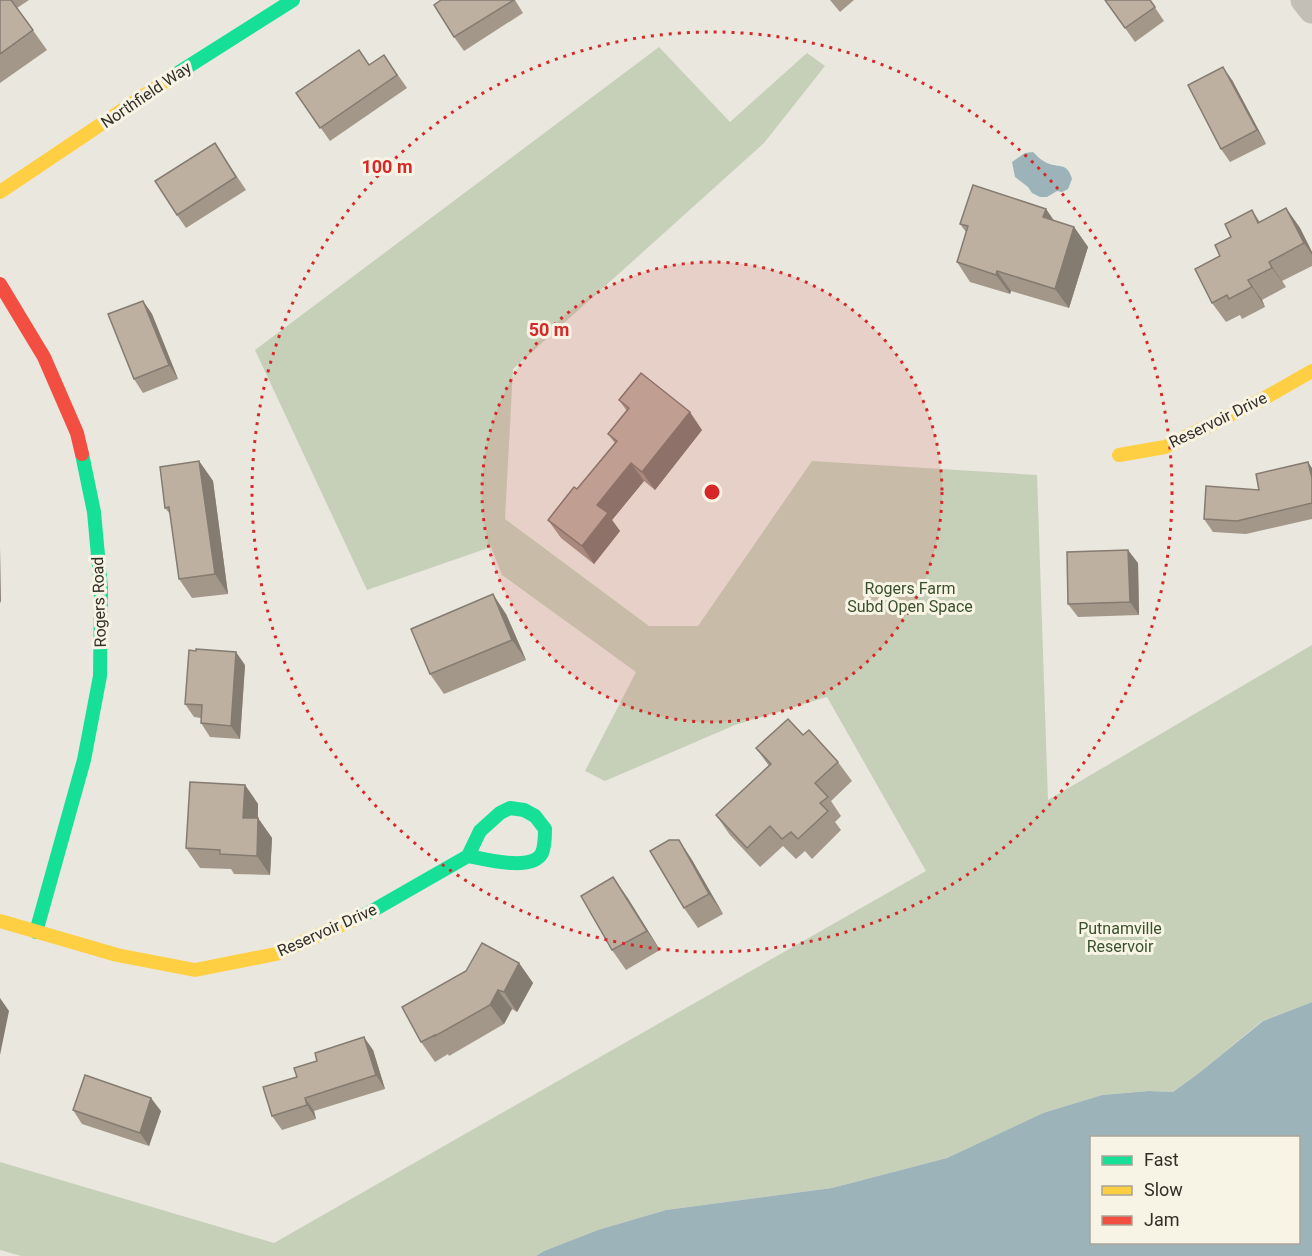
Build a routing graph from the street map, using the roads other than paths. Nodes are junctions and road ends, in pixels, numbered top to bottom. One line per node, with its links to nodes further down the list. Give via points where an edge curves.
1 (293, 0): 4 (street, Northfield Way)
2 (1304, 0): 3 (street)
3 (1312, 10)
4 (0, 192)
5 (0, 284): 10 (street, Rogers Road, via 44,357 77,433 94,512 101,588 100,676 87,749)
6 (1312, 371): 7 (street, Reservoir Drive, via 1165,447)
7 (1119, 454)
8 (468, 856): 8 (street, via 480,831 510,808 536,816 545,830 541,855 532,861 519,864); 10 (street, Reservoir Drive, via 372,911 276,954 195,970 117,955)
9 (0, 921): 10 (street, Reservoir Drive)
10 (36, 932)

